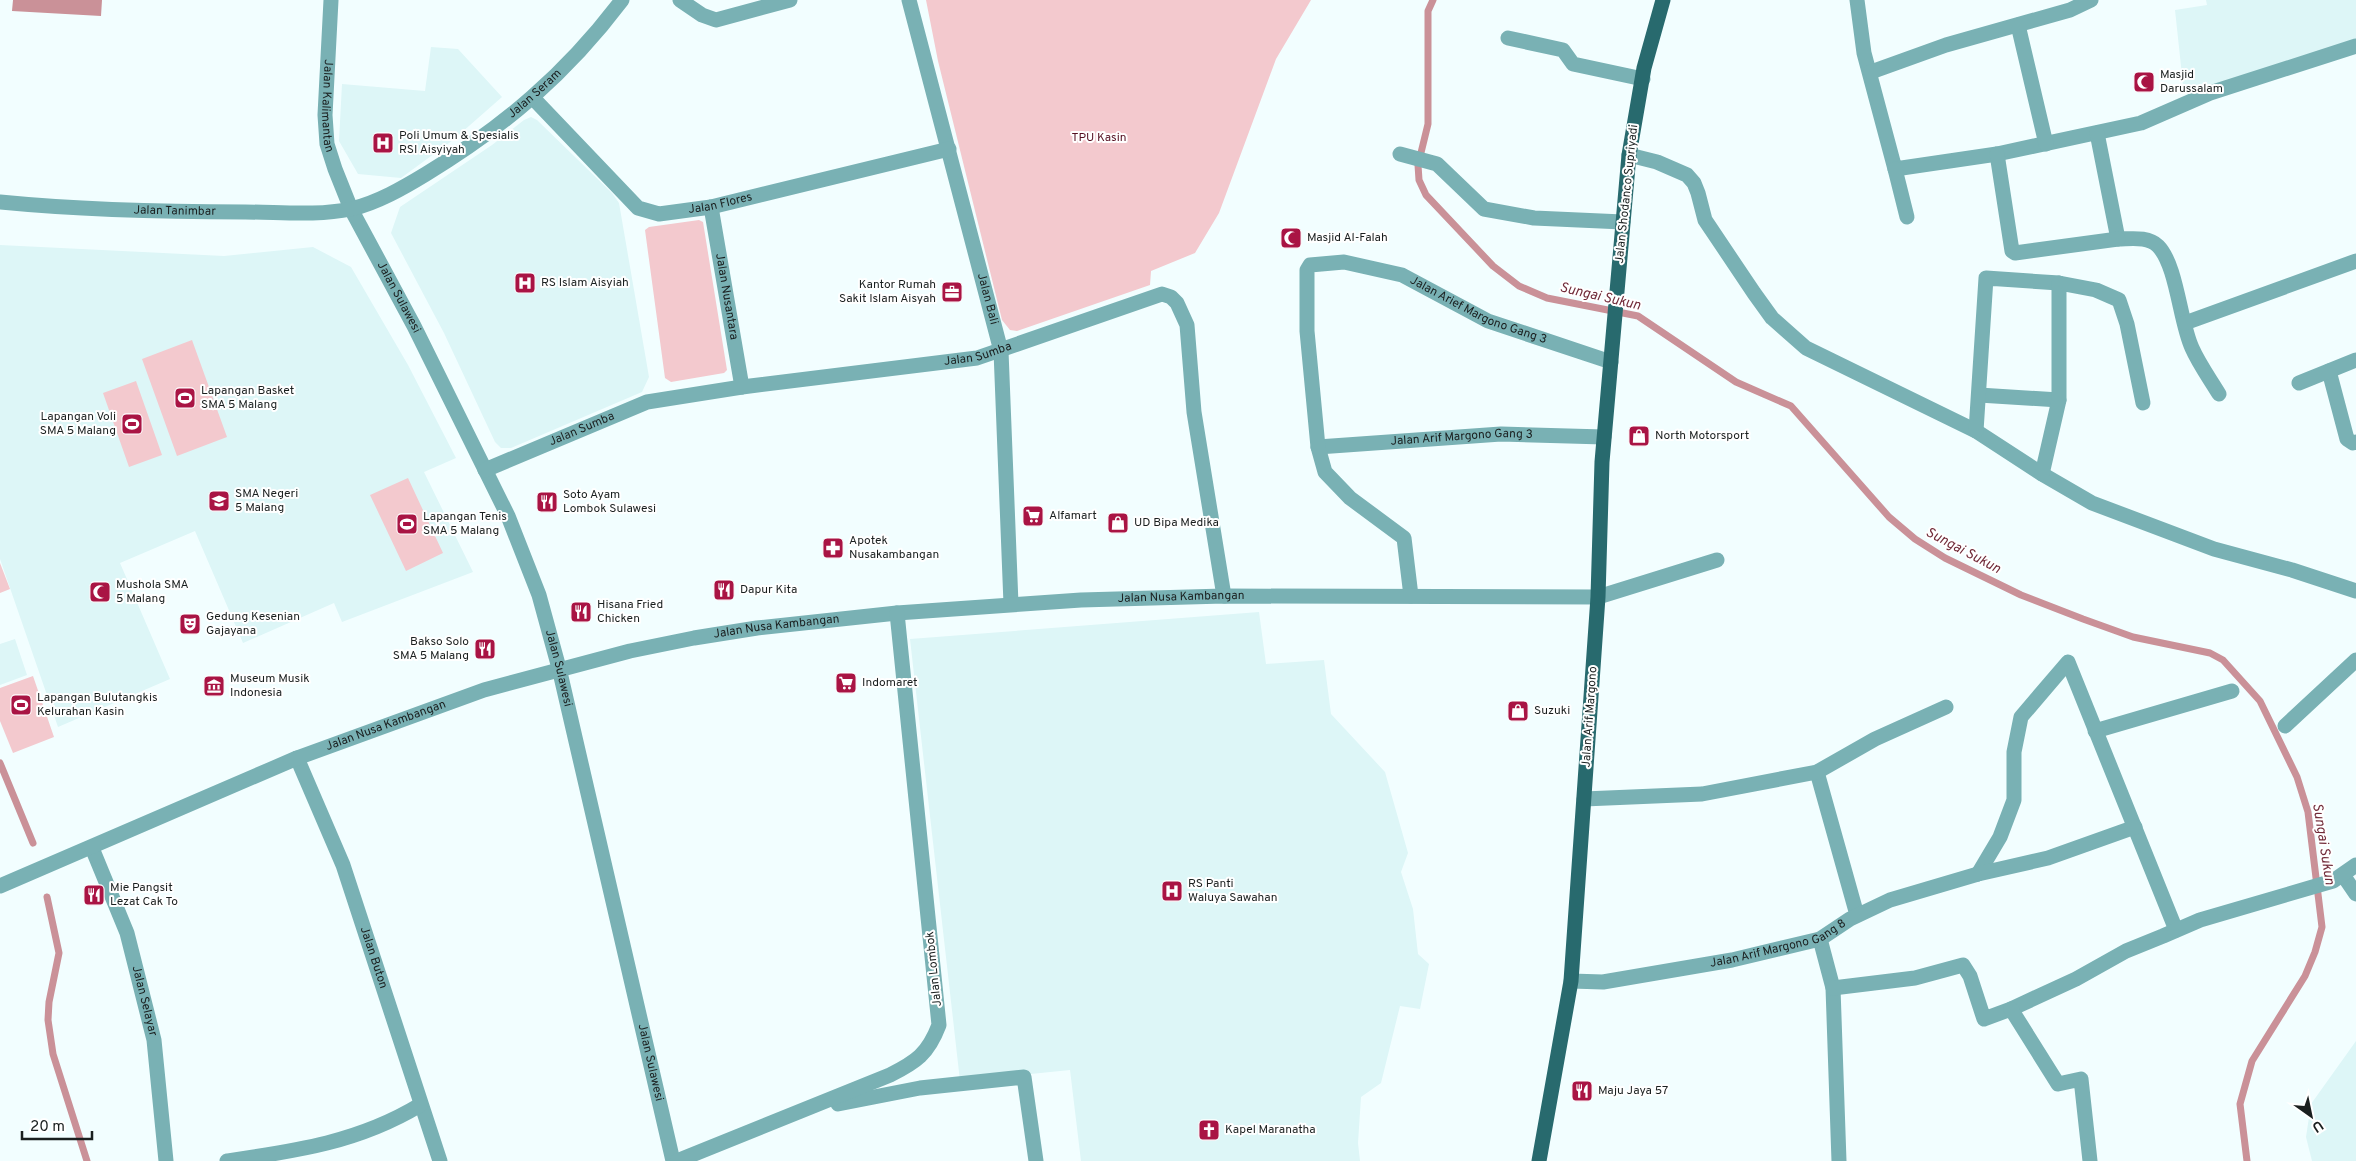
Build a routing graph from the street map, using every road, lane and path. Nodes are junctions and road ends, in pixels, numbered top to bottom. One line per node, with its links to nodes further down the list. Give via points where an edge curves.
1 (330, 0): 24 (street, Jalan Kalimantan, via 327,144)
2 (622, 0): 14 (street, Jalan Seram, via 578,55)
3 (680, 0): 4 (street, via 716,20)
4 (790, 0)
5 (909, 0): 17 (street, Jalan Bali)
6 (1663, 0): 13 (main road, Jalan Shodanco Supriyadi)
7 (1857, 0): 12 (street, via 1864,53)
8 (2092, 0): 9 (street)
9 (2018, 25): 12 (street, via 1946,45); 16 (street)
10 (1508, 38): 13 (street, via 1563,50 1573,64)
11 (2356, 46): 15 (street, via 2210,93 2141,123)
12 (1871, 72): 21 (street)
13 (1643, 79): 20 (main road, Jalan Shodanco Supriyadi)
14 (533, 98): 23 (street, Jalan Flores, via 638,208 658,214); 24 (street, Jalan Seram, via 448,161 374,202)
15 (2097, 133): 16 (street); 27 (street)
16 (2046, 144): 19 (street)
17 (949, 149): 23 (street, Jalan Flores); 32 (street, Jalan Bali)
18 (1400, 154): 26 (street, via 1437,164 1484,209 1534,218)
19 (1997, 154): 21 (street); 27 (street, via 2012,251)
20 (1630, 155): 26 (main road, Jalan Shodanco Supriyadi); 42 (street, via 1687,175 1694,183 1705,220 1767,312 1789,334 1822,357)
21 (1895, 170): 25 (street)
22 (0, 202): 24 (street, Jalan Tanimbar, via 177,212)
23 (711, 207): 37 (street, Jalan Nusantara)
24 (350, 209): 46 (street, Jalan Sulawesi, via 414,326)
25 (1907, 216)
26 (1623, 222): 29 (main road, Jalan Shodanco Supriyadi)
27 (2118, 239): 31 (street, via 2151,241 2159,247 2171,272)
28 (2356, 261): 31 (street)
29 (1619, 270): 34 (main road, Jalan Arif Margono)
30 (2059, 283): 39 (street, via 1986,278); 40 (street); 41 (street, via 2096,290 2119,300 2127,324)
31 (2185, 323): 38 (street, via 2191,347)
32 (1001, 351): 37 (street, Jalan Sumba, via 977,358); 50 (street, Jalan Sumba, via 1157,295 1174,299 1187,325 1194,412); 53 (street, Jalan Bali)
33 (2356, 360): 35 (street)
34 (1611, 362): 43 (main road, Jalan Arif Margono); 45 (street, Jalan Arief Margono Gang 3, via 1488,321 1402,275 1344,262 1315,263 1307,270 1307,331)
35 (2329, 371): 36 (street); 44 (street, via 2347,439)
36 (2299, 383)
37 (742, 387): 46 (street, Jalan Sumba, via 637,405)
38 (2219, 394)
39 (1979, 395): 40 (street); 42 (street)
40 (2059, 400): 47 (street)
41 (2142, 402)
42 (1976, 431): 47 (street)
43 (1604, 437): 45 (street, Jalan Arif Margono Gang 3, via 1501,434); 52 (main road, Jalan Arif Margono)
44 (2356, 442)
45 (1318, 447): 51 (street, Jalan Arief Margono Gang 3, via 1325,472 1350,498 1404,538)
46 (485, 470): 56 (street, Jalan Sulawesi, via 508,516 540,595)
47 (2042, 474): 49 (street, via 2092,503 2152,527 2214,549)
48 (1717, 560): 52 (street, Jalan Nusa Kambangan)
49 (2356, 590)
50 (1224, 596): 51 (street, Jalan Nusa Kambangan); 53 (street, Jalan Nusa Kambangan)
51 (1411, 596): 52 (street, Jalan Nusa Kambangan)
52 (1598, 597): 63 (main road, Jalan Arif Margono)
53 (1011, 604): 54 (street, Jalan Nusa Kambangan)
54 (897, 612): 56 (street, Jalan Nusa Kambangan, via 757,628 630,651); 77 (street, Jalan Lombok, via 939,1025 932,1043)
55 (2356, 660): 59 (street)
56 (559, 668): 61 (street, Jalan Nusa Kambangan, via 484,690); 84 (street, Jalan Sulawesi)
57 (2232, 691): 60 (street)
58 (1946, 707): 62 (street, via 1875,739)
59 (2285, 726)
60 (2095, 732): 64 (street); 67 (street, via 2068,662 2021,717 2014,752 2014,800 2000,837)
61 (297, 758): 65 (street, Jalan Nusa Kambangan); 79 (street, Jalan Buton, via 343,864)
62 (1817, 772): 63 (street, via 1702,794); 71 (street)
63 (1584, 799): 74 (main road, Jalan Arif Margono)
64 (2135, 827): 67 (street, Jalan Arif Margono Gang 8, via 2048,858); 72 (street)
65 (92, 848): 69 (street, Jalan Nusa Kambangan); 81 (street, Jalan Selayar, via 127,934 154,1040)
66 (2356, 865): 68 (street)
67 (1978, 874): 71 (street, Jalan Arif Margono Gang 8, via 1890,900)
68 (2338, 878): 70 (street); 72 (street)
69 (0, 886)
70 (2356, 894)
71 (1857, 916): 73 (street, Jalan Arif Margono Gang 8)
72 (2176, 930): 76 (street)
73 (1820, 939): 74 (street, Jalan Arif Margono Gang 8, via 1732,960 1612,981); 75 (street)
74 (1571, 981): 87 (main road, Jalan Arif Margono)
75 (1833, 988): 76 (street, via 1915,978 1963,965 1970,976 1984,1019); 88 (street)
76 (2011, 1009): 89 (street, via 2058,1084 2081,1079)
77 (915, 1062): 78 (street); 80 (street, Jalan Lombok)
78 (920, 1088): 80 (street); 86 (street, via 1024,1077)
79 (420, 1105): 82 (street, via 361,1134 307,1149); 83 (street, Jalan Buton)
80 (805, 1110): 85 (street, Jalan Lombok)
81 (166, 1161)
82 (227, 1161)
83 (440, 1161)
84 (673, 1161)
85 (677, 1161)
86 (1036, 1161)
87 (1539, 1161)
88 (1839, 1161)
89 (2090, 1161)

